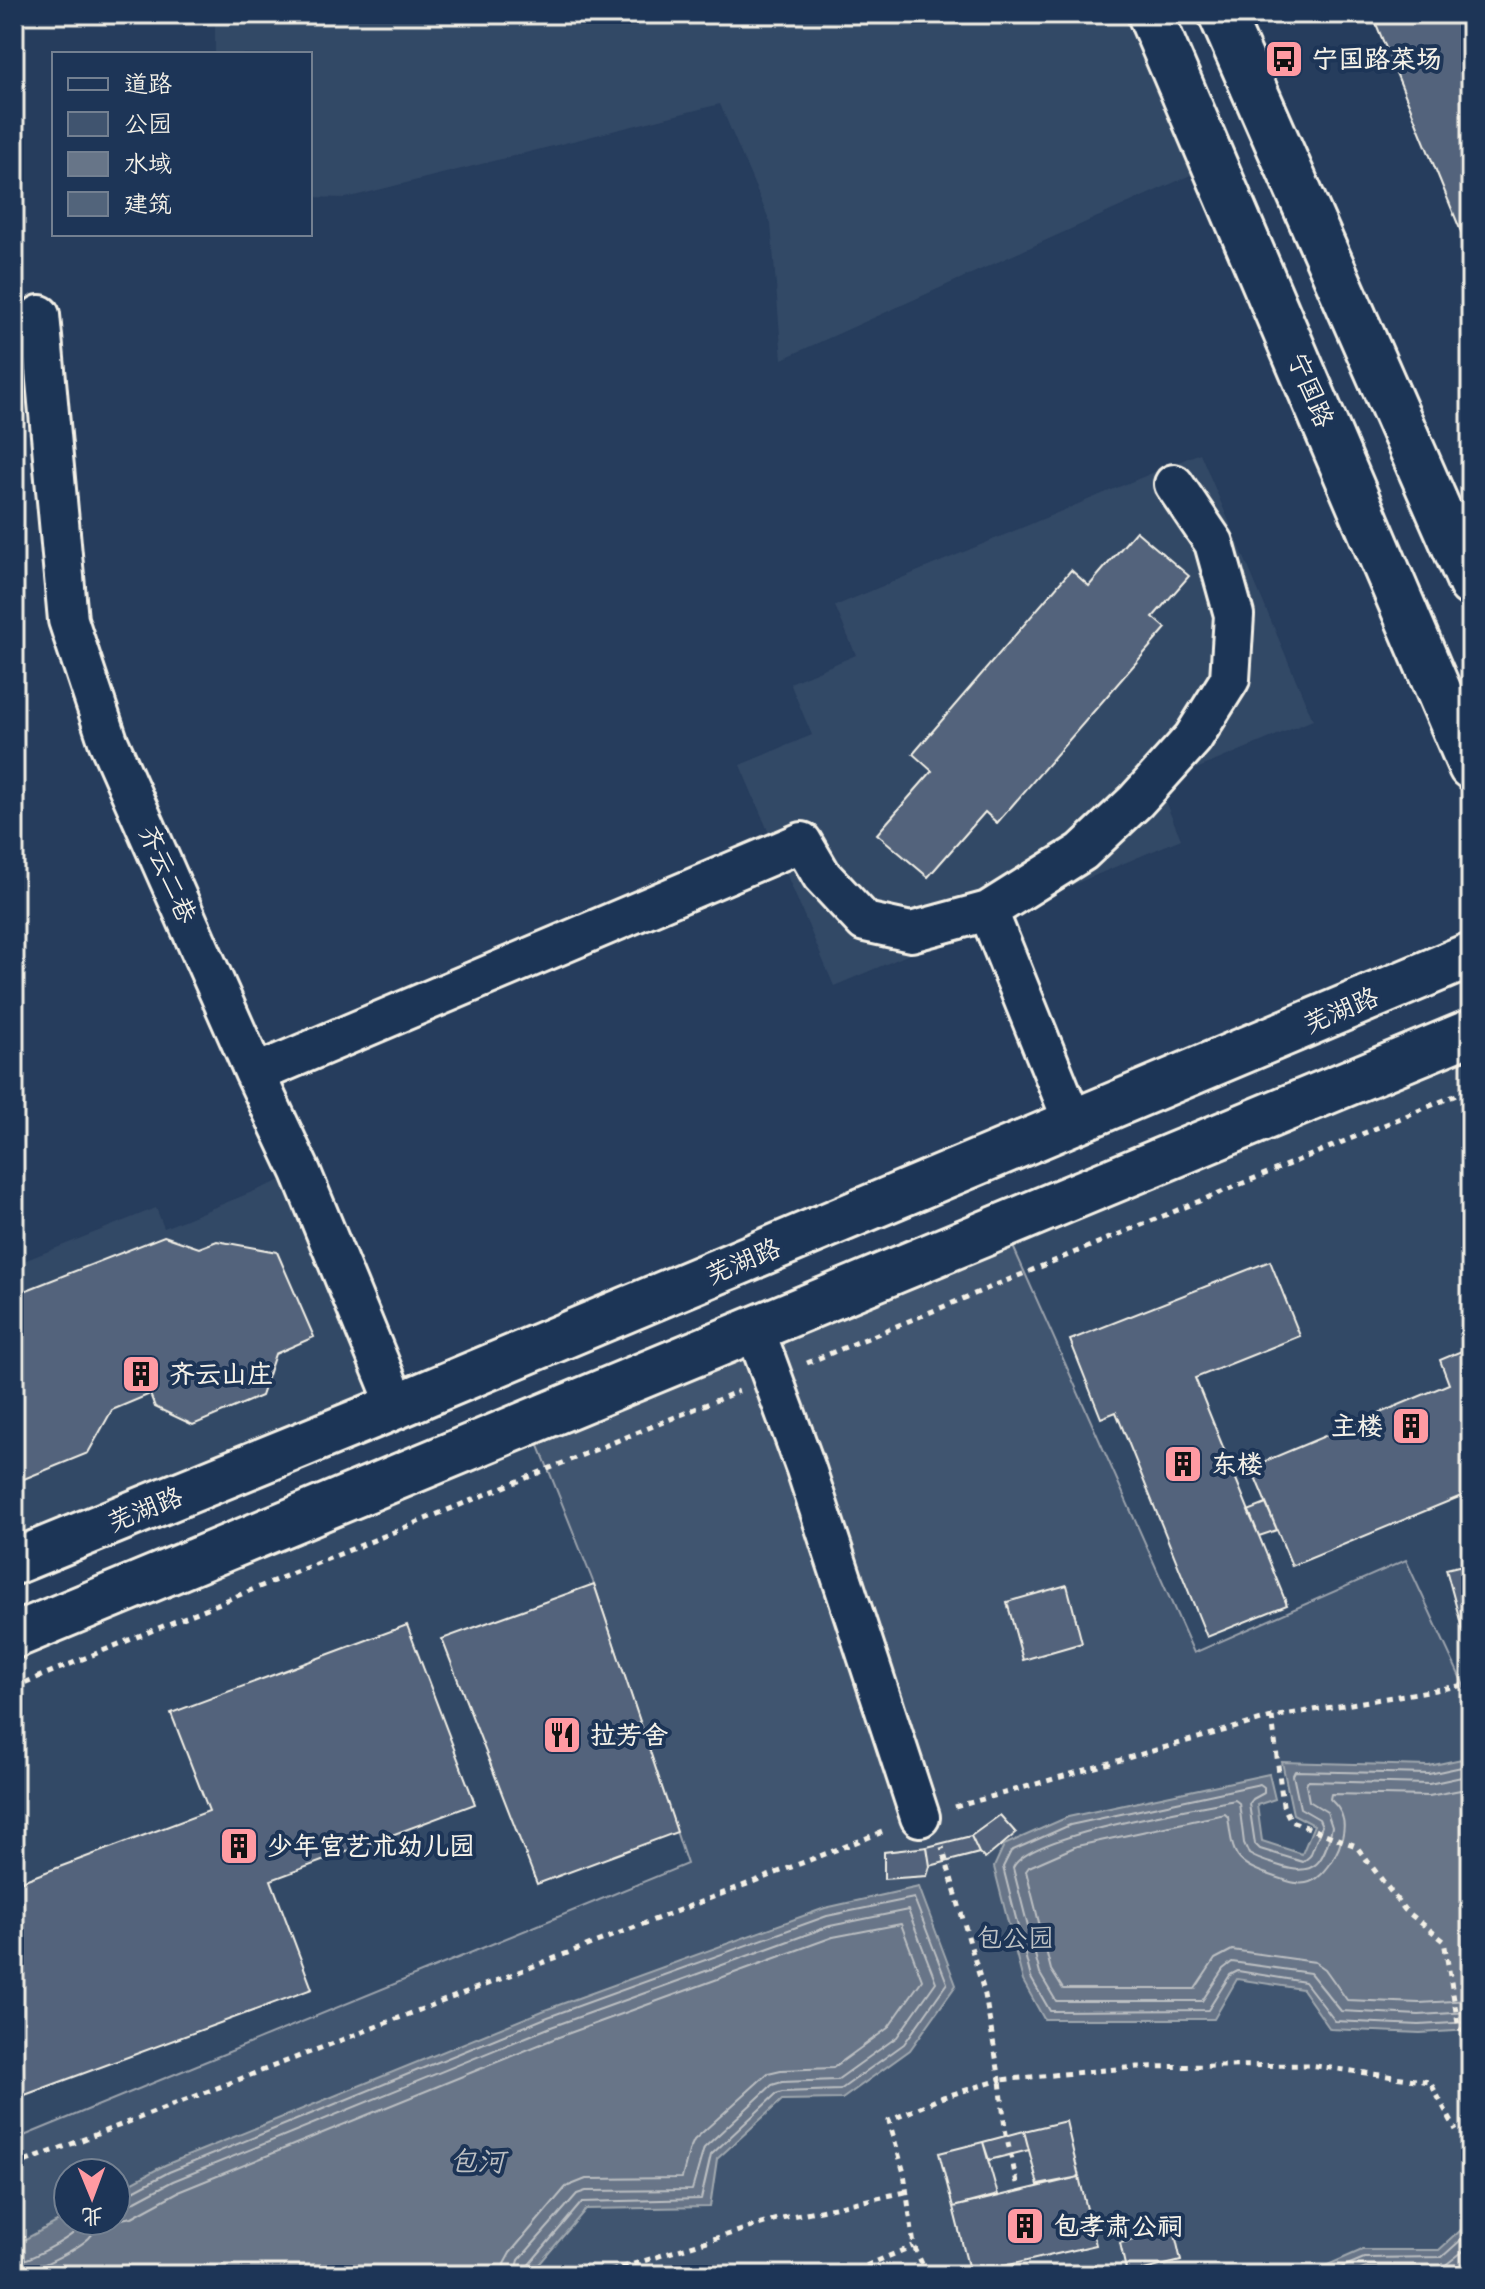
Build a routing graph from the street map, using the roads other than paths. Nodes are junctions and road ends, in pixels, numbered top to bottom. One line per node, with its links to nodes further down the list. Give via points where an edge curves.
1 (1150, 14): 6 (main road, 宁国路)
2 (1221, 14): 5 (main road)
3 (40, 315): 10 (street, 齐云二巷, via 68,620 108,741)
4 (1174, 484): 7 (street, via 1214,543 1234,615 1230,679 1193,738 1136,801 1082,852)
5 (1471, 584)
6 (1471, 767)
7 (988, 911): 10 (street, via 911,932 865,922 822,876 802,842); 11 (street)
8 (1471, 955): 11 (main road, 芜湖路)
9 (1471, 1032): 12 (main road)
10 (255, 1074): 13 (street, 齐云二巷)
11 (1073, 1122): 13 (main road, 芜湖路)
12 (755, 1330): 15 (main road); 16 (street)
13 (397, 1406): 14 (main road, 芜湖路)
14 (14, 1562)
15 (14, 1636)
16 (920, 1817)

